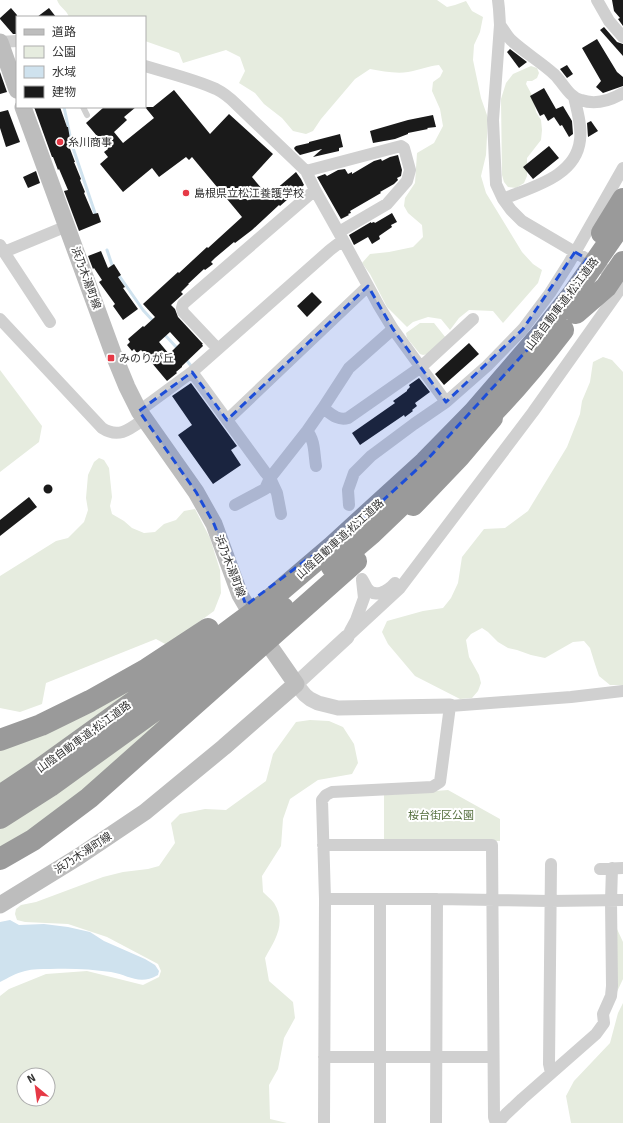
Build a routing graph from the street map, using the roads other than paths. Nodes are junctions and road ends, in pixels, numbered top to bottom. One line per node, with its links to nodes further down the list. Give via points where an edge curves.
1 (498, 0): 3 (street)
2 (597, 0): 4 (street, via 609,21)
3 (500, 25): 10 (street, via 513,41 554,74); 17 (street, via 493,120 496,184)
4 (623, 37)
5 (16, 41): 6 (street)
6 (0, 42): 8 (main road)
7 (146, 66): 15 (street, via 225,94)
8 (16, 87)
9 (623, 93): 10 (street, via 596,102)
10 (574, 97): 17 (street, via 580,140 569,165 547,181)
11 (23, 108): 20 (main road, 浜乃木湯町線)
12 (84, 108): 13 (lane)
13 (87, 115)
14 (623, 168): 37 (street, via 550,293 523,328 487,366)
15 (306, 171): 16 (street); 21 (street, via 401,146 404,148 410,170 407,181 387,204)
16 (315, 190): 21 (street); 34 (street, via 184,304 183,312)
17 (503, 199): 25 (street, via 522,221)
18 (623, 199): 33 (highway)
19 (623, 222): 33 (highway, 山陰自動車道;松江道路, via 573,294)
20 (67, 226): 23 (street); 39 (main road, 浜乃木湯町線, via 126,387)
21 (341, 236): 27 (street); 34 (street, via 330,250)
22 (623, 246): 28 (highway, 山陰自動車道;松江道路)
23 (2, 249): 31 (street)
24 (623, 262): 28 (highway, via 606,287)
25 (623, 280)
26 (623, 285): 47 (street, via 533,412)
27 (368, 286): 32 (street); 40 (street)
28 (576, 313): 48 (highway, 山陰自動車道;松江道路, via 459,457 380,540)
29 (0, 319): 39 (street, via 102,428 116,434 127,430)
30 (473, 319): 35 (street)
31 (50, 322)
32 (393, 329): 35 (street); 38 (street, via 349,368)
33 (538, 338): 48 (highway, 山陰自動車道;松江道路, via 474,412 425,462 333,546)
34 (218, 349): 36 (street)
35 (420, 367): 37 (street); 38 (street, via 348,418 339,419)
36 (192, 372): 39 (street); 40 (street)
37 (446, 402): 45 (street, via 371,456 354,474 348,490)
38 (323, 408): 41 (street)
39 (141, 415): 51 (main road, 浜乃木湯町線, via 196,492 214,524 240,595)
40 (227, 420): 43 (street)
41 (307, 431): 42 (street, via 312,442); 43 (street)
42 (316, 466)
43 (270, 478): 44 (street, via 265,488); 46 (street, via 278,493)
44 (235, 505)
45 (349, 505)
46 (281, 514)
47 (430, 548): 50 (street, via 400,588); 50 (street, via 382,594 372,592 362,579 364,598)
48 (268, 612): 49 (highway, 山陰自動車道;松江道路); 49 (highway)
49 (241, 633): 54 (highway, via 147,669 41,725); 55 (highway, 山陰自動車道;松江道路, via 146,693); 56 (highway, 山陰自動車道;松江道路, via 158,708 50,786); 58 (highway, via 89,798 33,840)
50 (348, 637): 51 (street)
51 (296, 684): 53 (street, via 310,699 338,708); 67 (main road, 浜乃木湯町線, via 145,812)
52 (623, 691): 53 (street)
53 (450, 706): 57 (street, via 440,782 432,787 332,792 326,795 322,800)
54 (0, 740)
55 (0, 796)
56 (0, 818)
57 (323, 845): 61 (street); 64 (street, via 492,845)
58 (1, 859)
59 (551, 864): 65 (street)
60 (612, 868): 66 (street)
61 (325, 899): 63 (street); 68 (street)
62 (437, 899): 63 (street); 64 (street); 71 (street)
63 (380, 900): 69 (street)
64 (493, 900): 65 (street); 70 (street)
65 (550, 901): 66 (street); 72 (street)
66 (617, 901): 72 (street, via 611,996 603,1014 604,1023 596,1034)
67 (0, 905)
68 (324, 1057): 69 (street); 73 (street)
69 (381, 1057): 71 (street); 74 (street)
70 (493, 1057): 71 (street); 76 (street, via 494,1117)
71 (437, 1058): 75 (street)
72 (551, 1073): 76 (street)
73 (324, 1123)
74 (380, 1123)
75 (436, 1123)
76 (497, 1123)

